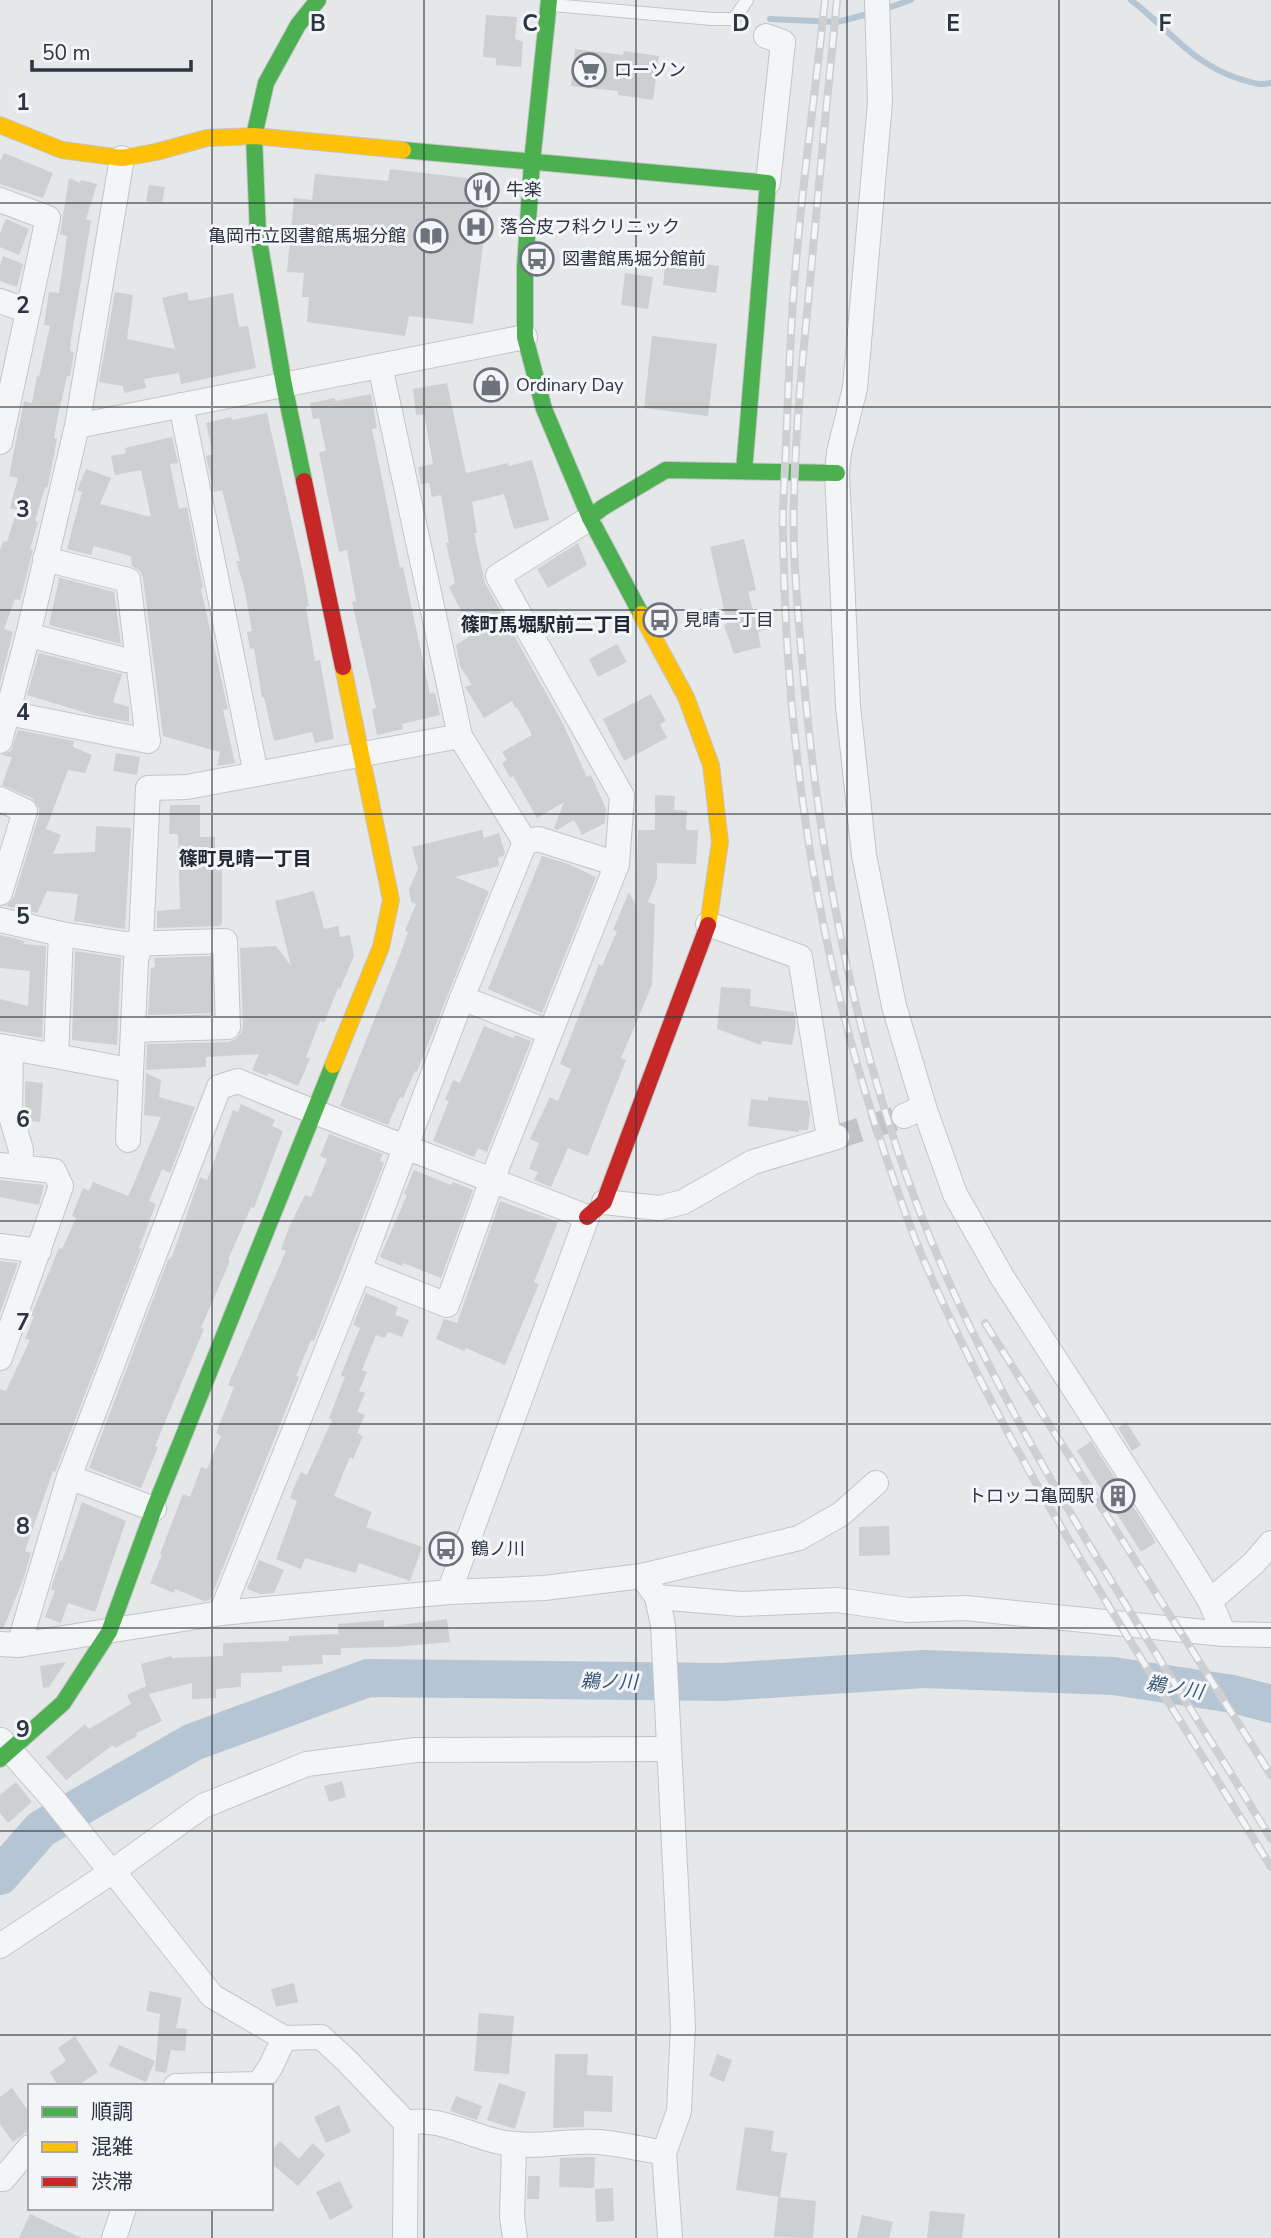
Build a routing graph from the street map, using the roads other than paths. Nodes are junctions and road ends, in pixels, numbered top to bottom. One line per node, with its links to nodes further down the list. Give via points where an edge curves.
1 (318, 0): 7 (street, via 298,25 266,83)
2 (747, 0): 3 (lane, via 734,19)
3 (549, 2): 9 (street)
4 (876, 8): 22 (street, via 877,143 855,388)
5 (766, 36): 10 (street, via 783,43)
6 (0, 125): 8 (street, via 62,150)
7 (254, 136): 8 (street, via 207,138); 9 (street); 16 (street, via 258,235)
8 (122, 158): 19 (street)
9 (532, 162): 10 (street); 14 (street)
10 (768, 183): 21 (street)
11 (0, 200): 13 (street, via 48,218)
12 (0, 301): 13 (street)
13 (28, 311): 18 (street)
14 (525, 337): 15 (street); 23 (street, via 544,409)
15 (380, 366): 16 (street); 28 (street)
16 (284, 385): 17 (street); 30 (street)
17 (181, 405): 19 (street); 31 (street)
18 (4, 412): 20 (street)
19 (77, 426): 24 (street)
20 (0, 442)
21 (744, 471): 22 (street); 23 (street, via 666,470)
22 (836, 473): 64 (street, via 848,706 864,855 914,1111 1002,1277)
23 (590, 518): 34 (street, via 498,576 622,796); 37 (street, via 686,696 711,765 720,842)
24 (45, 559): 25 (street); 26 (street, via 128,580)
25 (28, 635): 26 (street); 27 (street)
26 (138, 660): 27 (street, via 148,741)
27 (8, 713): 29 (street)
28 (460, 736): 30 (street); 33 (street)
29 (0, 738)
30 (361, 755): 31 (street); 46 (street, via 391,900 381,947)
31 (257, 774): 39 (street, via 187,787 148,788)
32 (0, 799): 35 (street, via 25,811)
33 (525, 842): 34 (street, via 538,839); 40 (street)
34 (617, 864): 42 (street)
35 (0, 893)
36 (0, 920): 38 (street)
37 (708, 924): 51 (street); 51 (street, via 800,957 833,1138 753,1161 683,1202 659,1208)
38 (61, 934): 39 (street, via 125,944); 44 (street)
39 (141, 942): 41 (street); 41 (street, via 225,940 228,1027)
40 (461, 998): 42 (street); 48 (street)
41 (133, 1030): 45 (street)
42 (549, 1032): 50 (street)
43 (6, 1047): 44 (street); 49 (street, via 10,1113 21,1150)
44 (56, 1056): 45 (street)
45 (130, 1070): 47 (street)
46 (316, 1113): 48 (street); 57 (street, via 238,1081 219,1087); 59 (street)
47 (128, 1140)
48 (405, 1145): 50 (street); 54 (street)
49 (10, 1166): 53 (street, via 54,1171 61,1186)
50 (492, 1180): 51 (street); 54 (street, via 447,1306)
51 (596, 1210): 62 (street)
52 (0, 1246): 53 (street)
53 (38, 1251): 55 (street)
54 (359, 1270): 65 (street)
55 (5, 1332): 56 (street)
56 (0, 1358)
57 (69, 1476): 59 (street); 69 (street)
58 (876, 1483): 61 (street, via 841,1514 799,1538)
59 (154, 1509): 66 (street)
60 (1271, 1543): 64 (street)
61 (642, 1576): 62 (street, via 544,1588); 63 (street)
62 (449, 1592): 65 (street)
63 (657, 1597): 67 (street, via 741,1604 837,1600 908,1610 965,1608); 70 (street, via 663,1625)
64 (1210, 1601): 67 (street)
65 (221, 1613): 66 (street)
66 (109, 1632): 69 (street); 71 (street, via 63,1703)
67 (1224, 1634): 68 (street)
68 (1271, 1635)
69 (9, 1644)
70 (668, 1741): 72 (street, via 416,1750 307,1764 203,1806); 79 (street, via 683,2025 679,2111)
71 (4, 1749): 72 (street)
72 (109, 1867): 73 (street); 74 (street, via 212,1996)
73 (0, 1946)
74 (284, 2038): 75 (street); 76 (street, via 321,2037)
75 (259, 2084)
76 (406, 2123): 77 (street, via 440,2124); 83 (street)
77 (514, 2145): 79 (street, via 598,2142); 84 (street)
78 (28, 2149): 80 (street)
79 (664, 2153): 85 (street)
80 (3, 2179)
81 (123, 2210): 82 (street)
82 (114, 2238)
83 (405, 2238)
84 (515, 2238)
85 (670, 2238)

